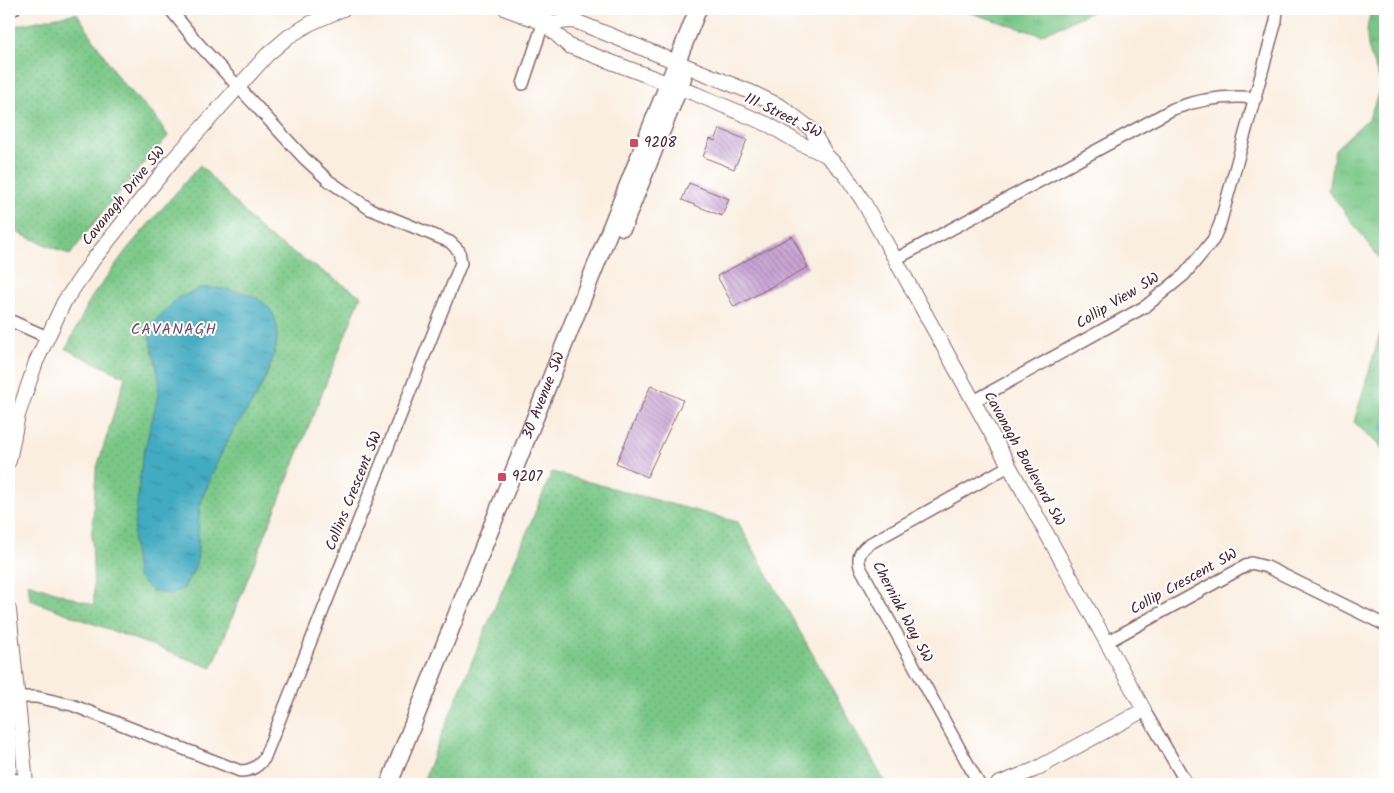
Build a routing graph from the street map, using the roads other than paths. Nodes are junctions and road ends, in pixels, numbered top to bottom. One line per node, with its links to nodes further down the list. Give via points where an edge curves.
1 (14, 9): 9 (street)
2 (170, 9): 14 (street, Collins Crescent SW)
3 (344, 9): 14 (street, Cavanagh Drive SW, via 288,37)
4 (506, 9): 10 (street)
5 (548, 9): 10 (street)
6 (698, 9): 11 (main road, 30 Avenue SW)
7 (709, 9): 11 (main road, 30 Avenue SW)
8 (1277, 9): 15 (street, Collip View SW)
9 (9, 10)
10 (544, 23): 11 (street, via 580,23); 12 (street); 13 (street, via 569,46)
11 (682, 65): 13 (main road, 30 Avenue SW); 16 (street, 111 Street SW, via 782,108 811,129)
12 (523, 84)
13 (674, 85): 16 (street, 111 Street SW, via 769,125); 30 (main road, 30 Avenue SW); 31 (main road, 30 Avenue SW)
14 (237, 86): 19 (street, Cavanagh Drive SW, via 93,260 64,302); 26 (street, Collins Crescent SW, via 304,158 342,191 383,216 445,239 455,246 461,256 460,271 260,764 253,770 240,771 72,705 36,697)
15 (1256, 98): 17 (street, via 1213,98 1173,109); 20 (street, Collip View SW, via 1220,224 1213,240 1184,275 1146,306)
16 (826, 155): 17 (street, Cavanagh Boulevard SW, via 854,187)
17 (896, 259): 20 (street, Cavanagh Boulevard SW)
18 (9, 320): 19 (street)
19 (47, 337): 21 (street, Cavanagh Drive SW, via 25,390)
20 (974, 401): 22 (street, Cavanagh Boulevard SW)
21 (9, 461)
22 (1010, 466): 25 (street, Cavanagh Boulevard SW); 32 (street, Cherniak Way SW, via 869,544 858,560)
23 (9, 610): 26 (street)
24 (1385, 625): 25 (street, Collip Crescent SW, via 1267,566 1251,563)
25 (1106, 642): 27 (street, Cavanagh Boulevard SW)
26 (19, 697): 29 (street)
27 (1144, 710): 33 (street, via 1034,770); 34 (street, Cavanagh Boulevard SW)
28 (9, 778): 29 (street)
29 (26, 783)
30 (389, 784)
31 (402, 784)
32 (979, 784)
33 (998, 784)
34 (1187, 784)

